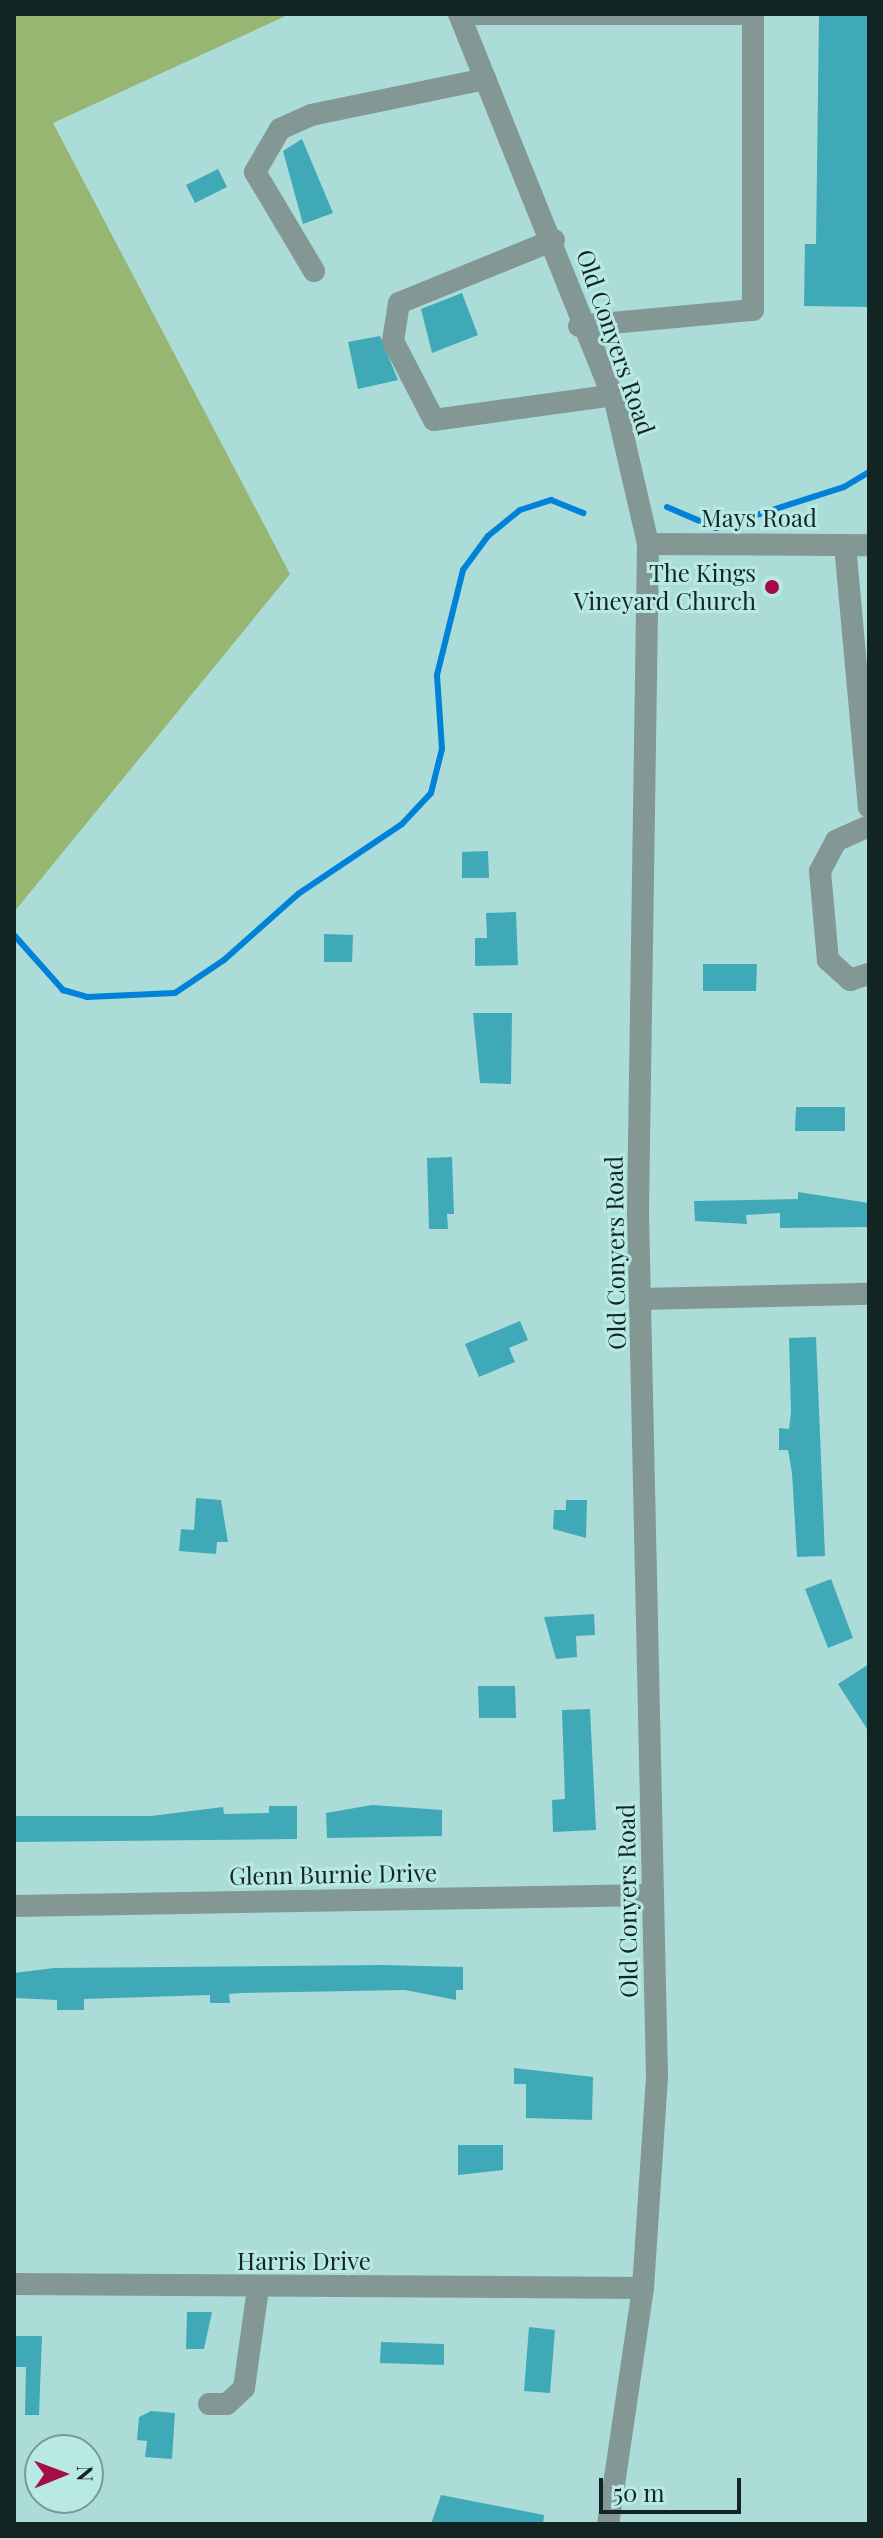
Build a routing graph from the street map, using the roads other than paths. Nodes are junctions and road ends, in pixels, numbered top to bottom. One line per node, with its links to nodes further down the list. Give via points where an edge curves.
1 (459, 14): 2 (street); 3 (street, Old Conyers Road)
2 (753, 14): 6 (street, via 753,310)
3 (485, 79): 4 (street, Old Conyers Road); 5 (street, via 311,115 280,129 255,172)
4 (554, 240): 6 (street, Old Conyers Road); 7 (street, via 399,303 393,341 434,420)
5 (314, 271)
6 (579, 326): 7 (street, Old Conyers Road)
7 (608, 396): 8 (street, Old Conyers Road)
8 (648, 544): 9 (street, Mays Road); 15 (street, Old Conyers Road)
9 (845, 545): 10 (street, Mays Road); 11 (street)
10 (869, 545)
11 (869, 807)
12 (869, 826): 13 (street, via 836,841 820,871 828,960 850,980)
13 (869, 974)
14 (869, 1294): 15 (street)
15 (641, 1299): 16 (street, Old Conyers Road)
16 (653, 1895): 17 (street, Glenn Burnie Drive); 20 (street, Old Conyers Road, via 657,2077)
17 (14, 1906)
18 (14, 2284): 19 (street, Harris Drive)
19 (258, 2288): 20 (street, Harris Drive); 21 (street, via 244,2388 227,2404)
20 (643, 2288): 22 (street, Old Conyers Road)
21 (209, 2404)
22 (608, 2524)

